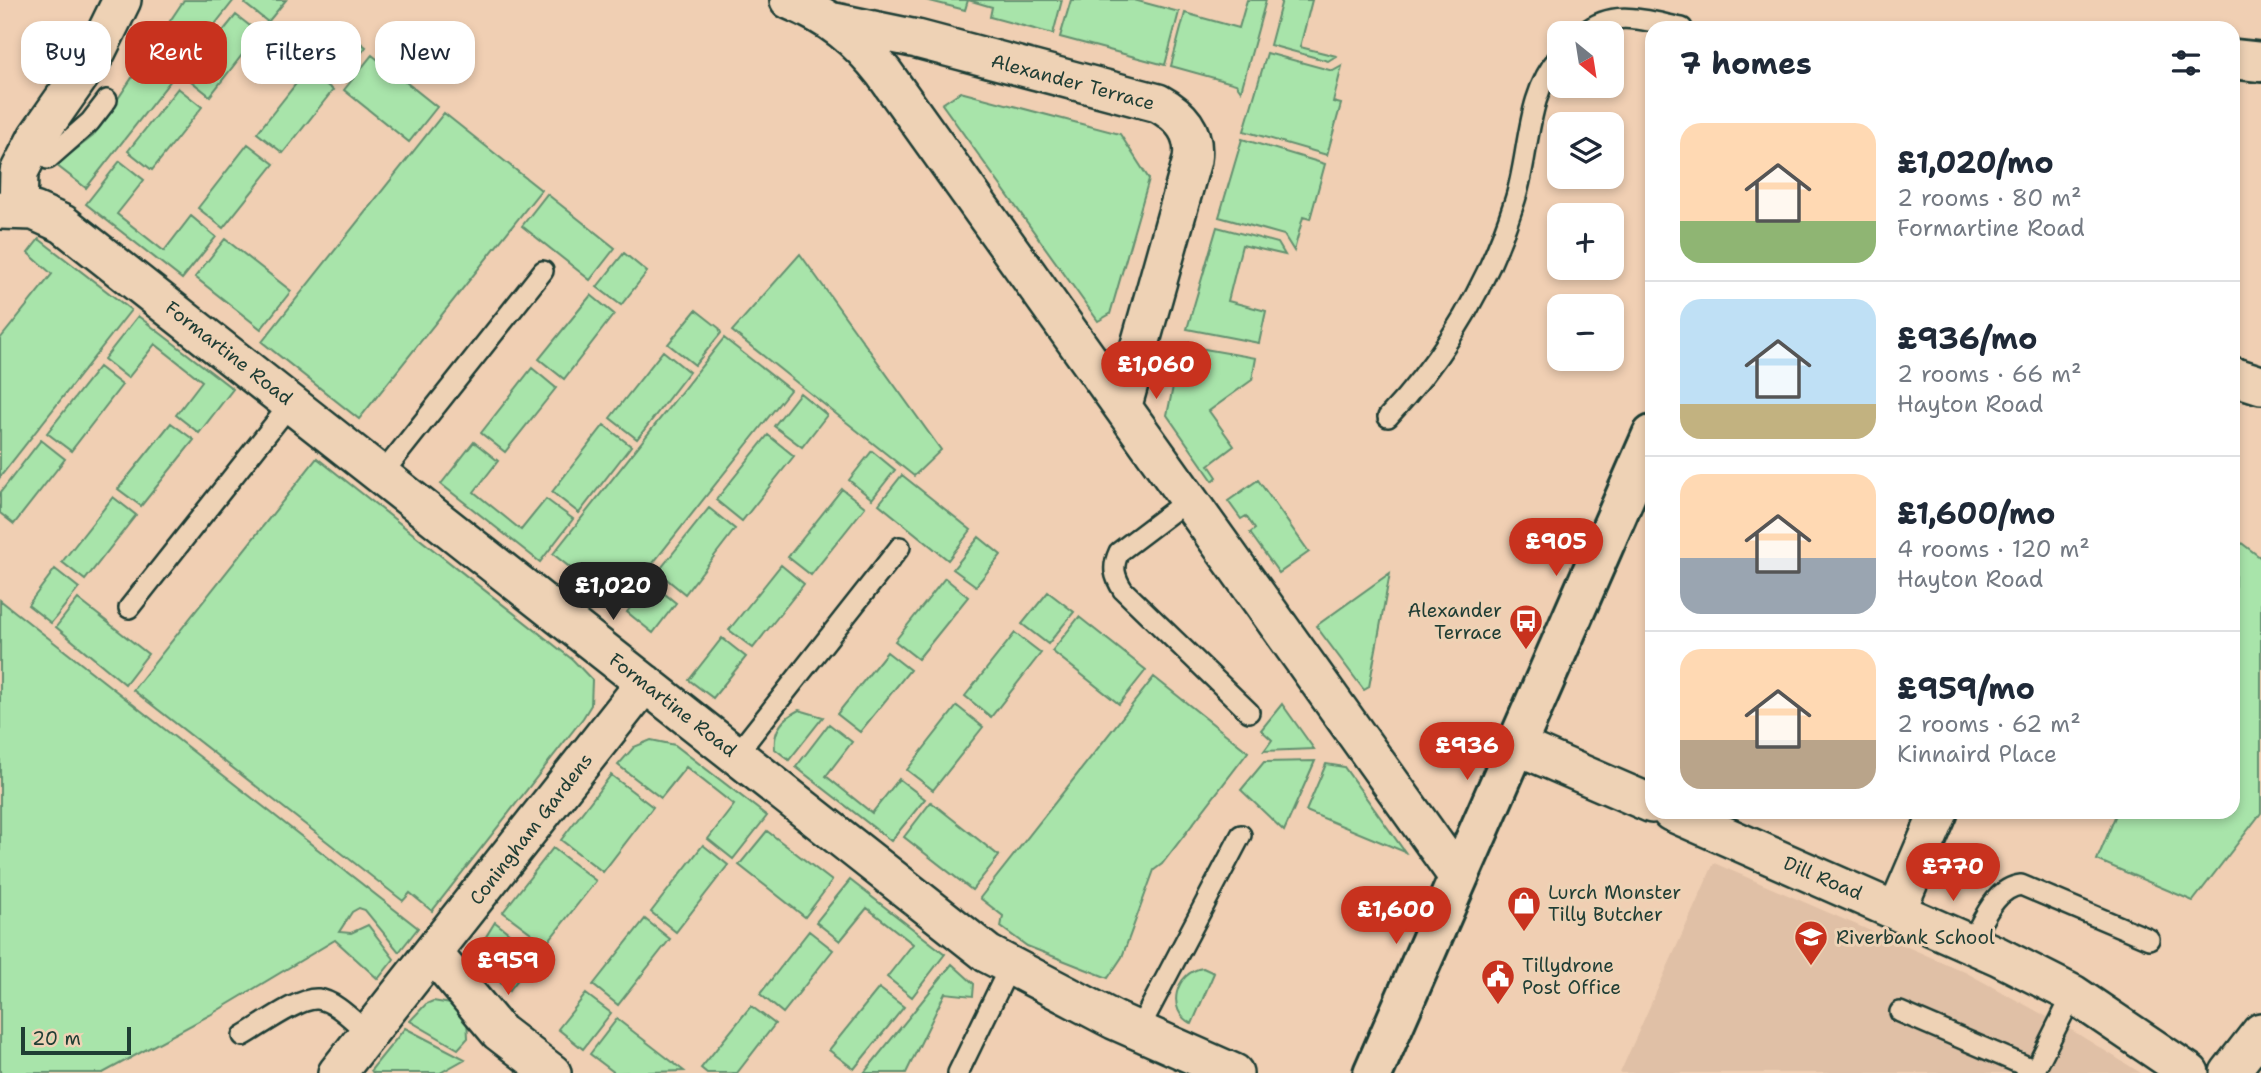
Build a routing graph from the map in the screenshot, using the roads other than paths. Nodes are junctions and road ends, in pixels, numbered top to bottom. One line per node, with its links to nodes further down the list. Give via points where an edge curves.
1 (122, 0): 11 (street, via 96,54 37,137 19,172)
2 (789, 0): 3 (street, Alexander Terrace)
3 (834, 21): 16 (street, Alexander Terrace, via 884,73); 16 (street, Alexander Terrace, via 1158,103 1183,122 1192,136 1192,160)
4 (1603, 21): 5 (lane, via 1617,17)
5 (1645, 22)
6 (2240, 60): 7 (street)
7 (2261, 62)
8 (1547, 80): 17 (lane, via 1538,97 1515,202 1484,280 1441,355)
9 (107, 100): 10 (lane, via 90,122)
10 (48, 159)
11 (9, 210): 15 (street, Formartine Road, via 34,211 63,225)
12 (543, 271): 19 (lane)
13 (2240, 378): 14 (street)
14 (2261, 385)
15 (292, 402): 19 (street, Formartine Road); 22 (lane)
16 (1123, 405): 20 (street, Alexander Terrace)
17 (1388, 416)
18 (1645, 451): 25 (street)
19 (382, 474): 23 (street, Formartine Road)
20 (1189, 499): 24 (lane, via 1119,552 1113,564 1115,578); 31 (street, Alexander Terrace)
21 (900, 547): 26 (lane)
22 (128, 608)
23 (645, 683): 26 (street, Formartine Road); 35 (street, Coningham Gardens)
24 (1249, 712)
25 (1515, 745): 27 (street); 31 (street)
26 (736, 755): 36 (street, Formartine Road)
27 (1645, 801)
28 (1687, 819): 32 (street, Dill Road)
29 (1937, 819): 32 (street)
30 (1241, 835): 39 (lane)
31 (1458, 877): 48 (street)
32 (1897, 910): 34 (street, Dill Road)
33 (2149, 939): 34 (lane, via 2021,885 2000,895)
34 (1970, 943): 37 (street, Dill Road)
35 (433, 953): 41 (street, Coningham Gardens); 45 (street, via 499,1032)
36 (1009, 968): 39 (street, Formartine Road); 46 (lane)
37 (2073, 994): 38 (lane, via 2035,1070); 49 (street, Dill Road)
38 (1900, 1012)
39 (1138, 1031): 43 (street, Formartine Road)
40 (2261, 1032): 50 (street)
41 (369, 1034): 42 (lane, via 320,999 305,1000); 44 (street, Coningham Gardens)
42 (243, 1036)
43 (1197, 1066): 47 (street, Formartine Road)
44 (337, 1073)
45 (552, 1073)
46 (958, 1073)
47 (1234, 1073)
48 (1373, 1073)
49 (2190, 1073)
50 (2229, 1073)

